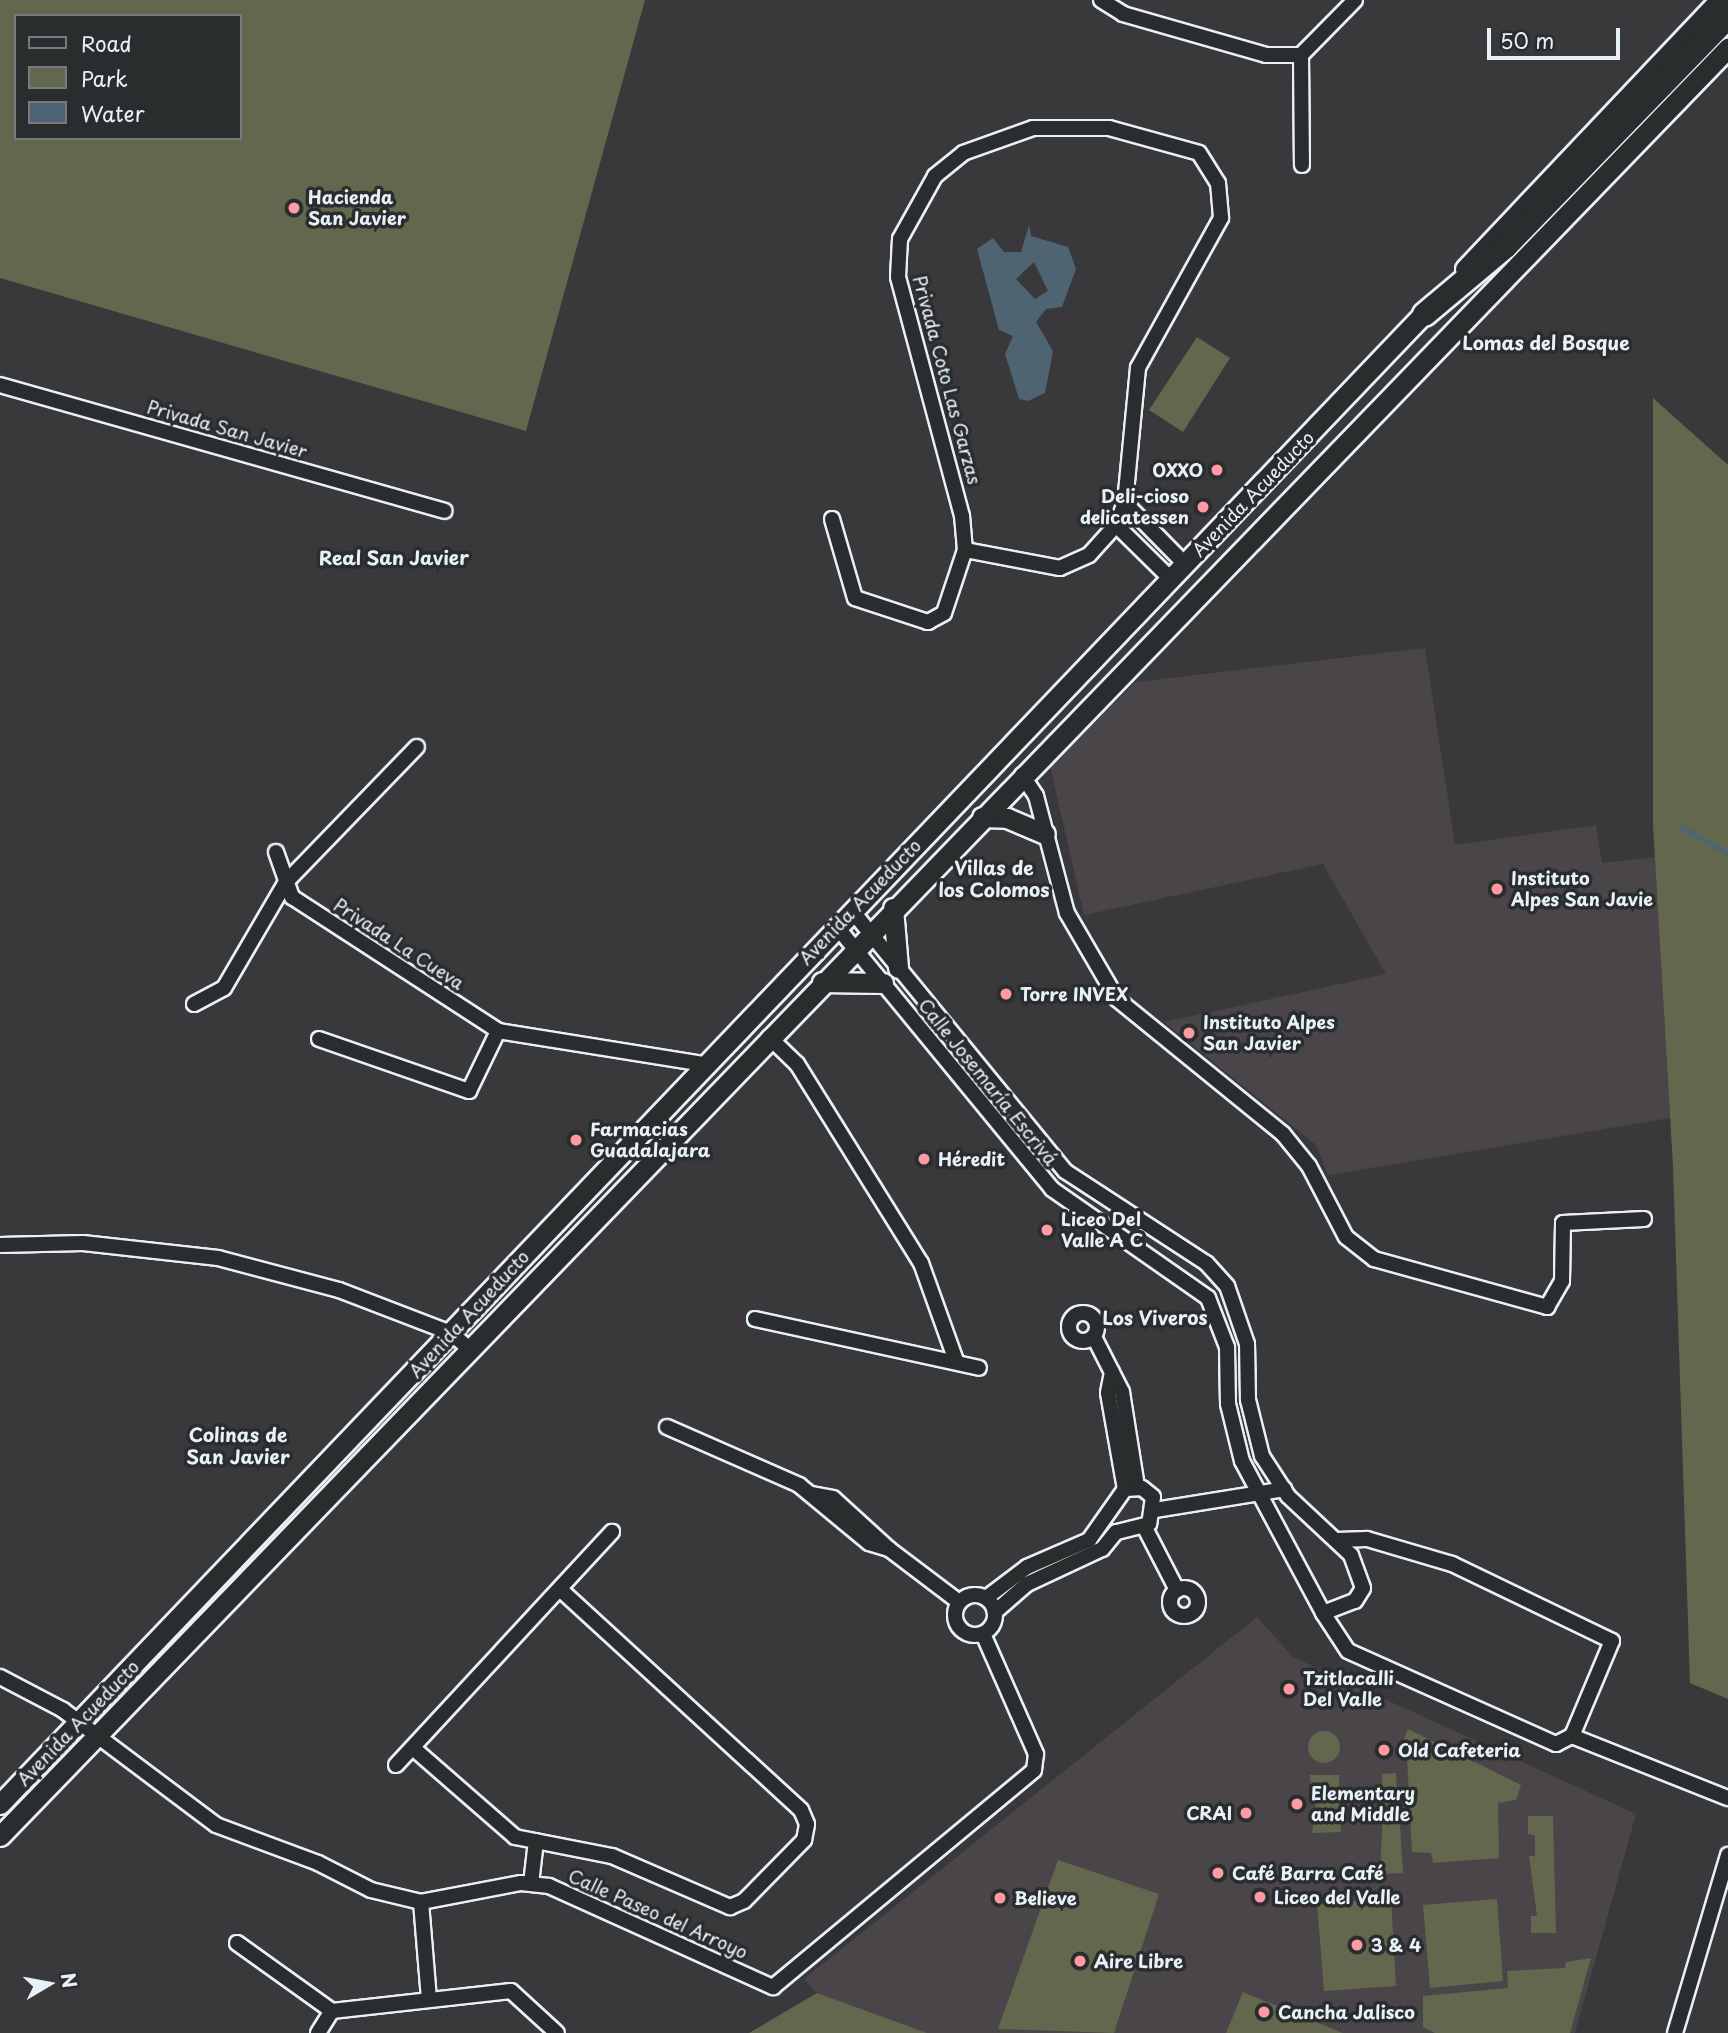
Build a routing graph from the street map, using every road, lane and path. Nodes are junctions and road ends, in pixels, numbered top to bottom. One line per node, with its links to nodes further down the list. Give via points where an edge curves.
1 (1101, 0): 6 (street, via 1123,14 1266,55)
2 (1355, 0): 6 (street)
3 (1719, 0): 8 (main road, Avenida Acueducto)
4 (1728, 16): 8 (main road, via 1505,246)
5 (1728, 48): 18 (main road, Avenida Acueducto)
6 (1301, 55): 7 (street)
7 (1302, 165)
8 (1424, 314): 15 (main road, Avenida Acueducto)
9 (0, 385): 11 (street, Privada San Javier)
10 (1125, 503): 13 (street, Privada Coto Las Garzas); 14 (street, Privada Coto Las Garzas, via 1138,368 1218,225 1218,183 1210,166 1184,145 1109,128 1046,127 1001,136 963,153 934,176 900,239 904,312 957,491); 15 (street)
11 (444, 511)
12 (832, 519): 14 (street, Privada Coto Las Garzas, via 855,598 918,620 944,612)
13 (1115, 525): 14 (street, Privada Coto Las Garzas, via 1089,555 1060,568); 16 (street)
14 (965, 550)
15 (1185, 564): 16 (main road, Avenida Acueducto)
16 (1171, 579): 24 (main road, Avenida Acueducto)
17 (417, 747): 22 (street)
18 (1022, 775): 19 (main road, Avenida Acueducto); 20 (street, via 1036,796)
19 (982, 817): 20 (main road, via 1007,818); 23 (main road, Avenida Acueducto)
20 (1045, 834): 40 (street, via 1067,913 1117,999 1283,1134 1309,1166 1346,1237 1374,1259 1547,1307 1562,1280 1563,1223)
21 (276, 852): 22 (street, Privada La Cueva)
22 (286, 882): 31 (street, via 224,988); 32 (street, Privada La Cueva, via 292,897)
23 (893, 908): 26 (main road, Avenida Acueducto); 28 (main road)
24 (852, 911): 25 (main road, Avenida Acueducto); 26 (street, Calle Josemaría Escrivá)
25 (837, 927): 27 (street, Calle Josemaría Escrivá); 35 (main road, Avenida Acueducto)
26 (870, 933): 27 (main road, Avenida Acueducto); 28 (street, Calle Josemaría Escrivá)
27 (855, 948): 29 (main road, Avenida Acueducto); 30 (street, Calle Josemaría Escrivá)
28 (898, 968): 38 (street, Calle Josemaría Escrivá)
29 (822, 982): 30 (main road); 33 (main road, Avenida Acueducto)
30 (883, 983): 39 (street, Calle Josemaría Escrivá)
31 (194, 1004)
32 (498, 1031): 34 (street, via 469,1091); 37 (street, Privada La Cueva)
33 (769, 1037): 36 (main road, Avenida Acueducto); 48 (street, via 797,1065 921,1263)
34 (319, 1039)
35 (726, 1041): 36 (main road); 37 (main road, Avenida Acueducto)
36 (745, 1062): 47 (main road, Avenida Acueducto)
37 (704, 1064): 45 (main road, Avenida Acueducto)
38 (1018, 1116): 39 (street); 41 (street, Calle Josemaría Escrivá, via 1065,1171)
39 (1001, 1131): 43 (street, Calle Josemaría Escrivá, via 1052,1189)
40 (1644, 1219)
41 (1161, 1234): 43 (street); 51 (street, Calle Josemaría Escrivá, via 1206,1263 1239,1309 1251,1425)
42 (0, 1245): 45 (street, via 83,1243 218,1258 339,1290)
43 (1151, 1254): 53 (street, Calle Josemaría Escrivá, via 1190,1280 1218,1317 1227,1347 1231,1427)
44 (755, 1319): 48 (street)
45 (451, 1334): 47 (street); 66 (main road, Avenida Acueducto)
46 (1094, 1337): 52 (street, via 1112,1372 1108,1394)
47 (467, 1347): 67 (main road, Avenida Acueducto)
48 (956, 1361): 49 (street)
49 (979, 1368)
50 (667, 1427): 61 (street, via 811,1494 832,1498)
51 (1281, 1485): 53 (street); 57 (street, Calle Josemaría Escrivá)
52 (1131, 1488): 54 (street); 60 (street, via 1089,1541 1027,1567)
53 (1260, 1492): 54 (street); 63 (street, Calle Josemaría Escrivá)
54 (1155, 1505): 55 (street)
55 (1145, 1528): 59 (street); 62 (street, via 1116,1532 1102,1549 1027,1584)
56 (612, 1532): 58 (street)
57 (1337, 1540): 63 (street, Calle Josemaría Escrivá, via 1359,1570 1363,1588 1342,1610); 68 (street, via 1367,1539 1452,1564 1612,1641)
58 (560, 1589): 69 (street); 74 (street, via 801,1810 807,1824 804,1840 744,1902 730,1908 612,1856)
59 (1177, 1590)
60 (986, 1598): 61 (street); 62 (street)
61 (959, 1602): 64 (street, via 958,1628)
62 (995, 1612): 64 (street)
63 (1323, 1613): 68 (street, via 1348,1651 1542,1743)
64 (982, 1634): 76 (street, Calle Paseo del Arroyo, via 1036,1754 1034,1770 773,1987 582,1897)
65 (0, 1677): 66 (street, Calle Paseo del Arroyo)
66 (79, 1722): 67 (street, Calle Paseo del Arroyo); 72 (main road, Avenida Acueducto)
67 (96, 1735): 73 (main road, Avenida Acueducto); 77 (street, Calle Paseo del Arroyo, via 216,1825 318,1863 371,1890)
68 (1572, 1736): 71 (street)
69 (412, 1748): 70 (street); 74 (street, via 515,1837)
70 (396, 1765)
71 (1728, 1798)
72 (0, 1804)
73 (0, 1836)
74 (536, 1841): 76 (street)
75 (1728, 1855): 83 (street)
76 (531, 1884): 77 (street, Calle Paseo del Arroyo)
77 (421, 1902): 79 (street)
78 (237, 1943): 80 (street)
79 (429, 1999): 80 (street); 82 (street, via 511,1991)
80 (332, 2011): 81 (street)
81 (318, 2033)
82 (557, 2033)
83 (1675, 2033)

